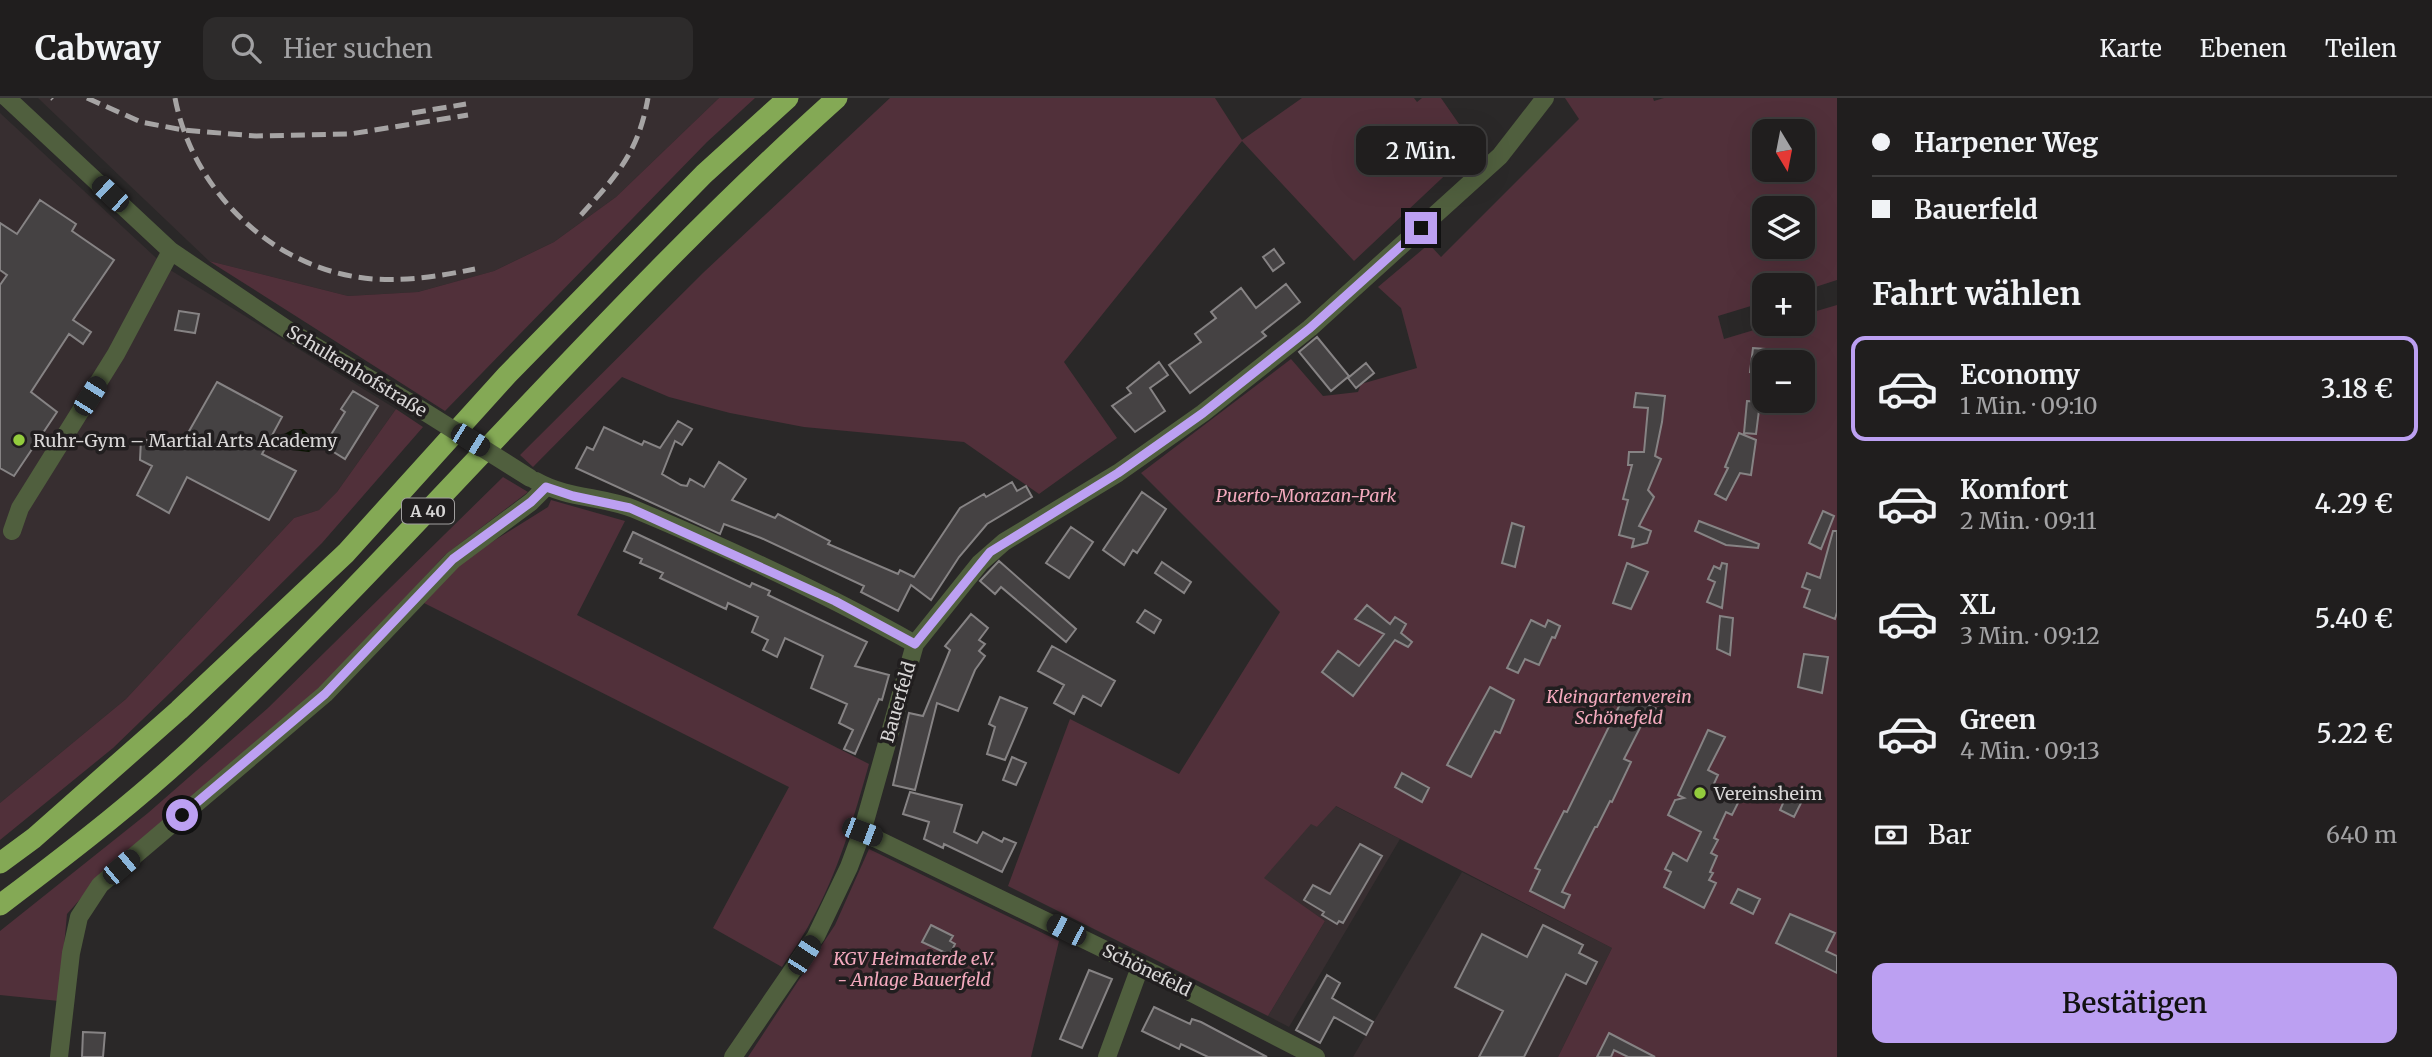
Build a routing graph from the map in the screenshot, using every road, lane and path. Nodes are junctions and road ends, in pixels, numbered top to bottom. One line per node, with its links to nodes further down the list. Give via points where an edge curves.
1 (7, 98): 5 (street, Schultenhofstraße)
2 (788, 98): 10 (highway, A 40, via 705,174 507,375 346,553 179,710)
3 (837, 98): 11 (highway, A 40, via 629,298 375,568 211,732 88,838)
4 (1545, 98): 8 (street, Bauerfeld, via 1500,156 1310,328 1118,473 996,547)
5 (171, 251): 6 (street, Schultenhofstraße, bridge, via 291,332); 7 (street, via 116,354 20,508)
6 (546, 487): 8 (street, Schultenhofstraße, via 630,508 861,613); 13 (street, via 453,559 325,694 100,885 79,917)
7 (12, 531)
8 (915, 644): 9 (street, Bauerfeld)
9 (862, 832): 12 (street, Schönefeld); 14 (street, Bauerfeld, via 816,936)
10 (0, 863)
11 (0, 905)
12 (1140, 967): 15 (street); 16 (street, Schönefeld)
13 (59, 1057)
14 (733, 1057)
15 (1107, 1057)
16 (1316, 1057)

